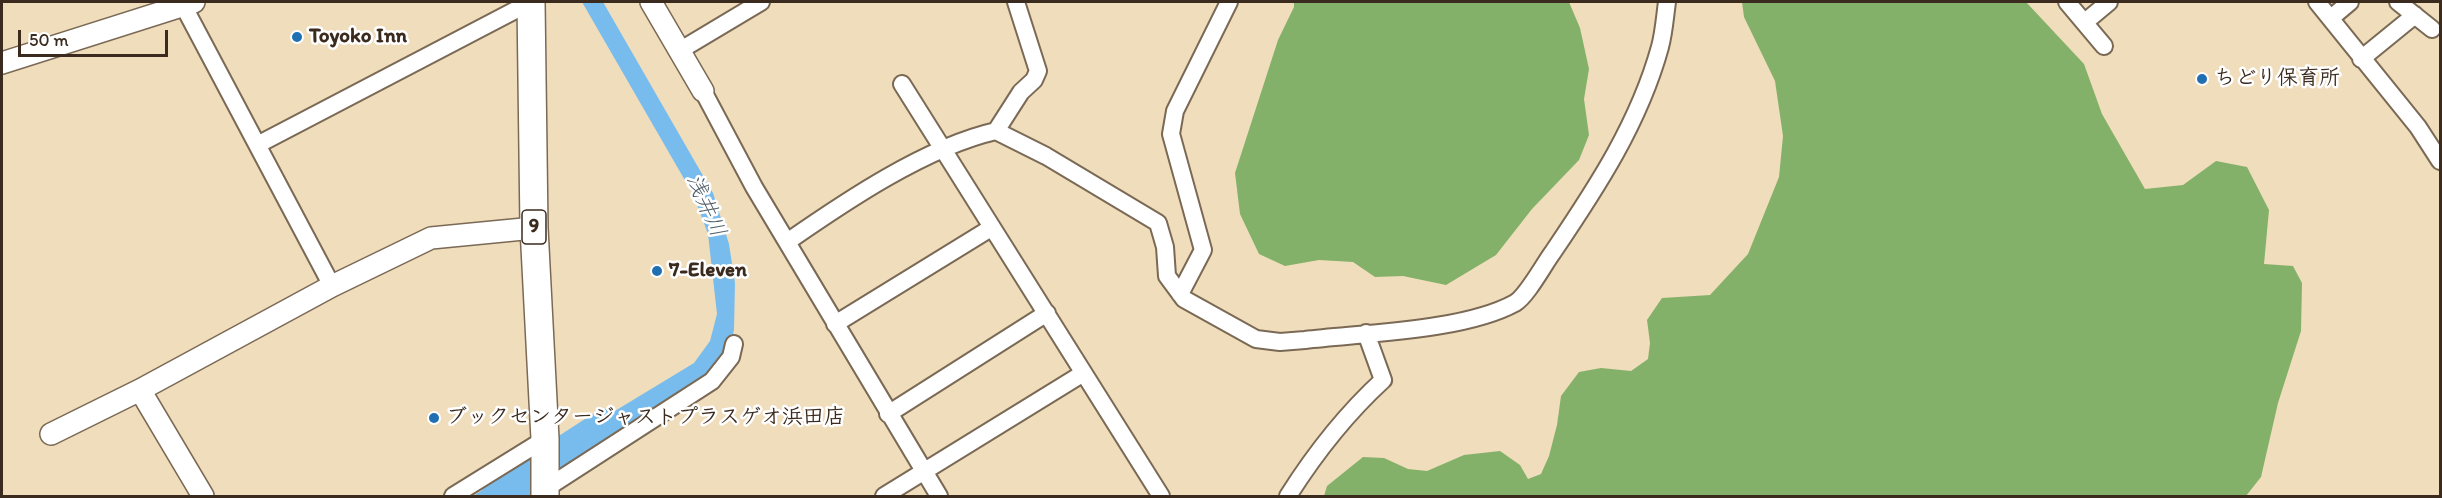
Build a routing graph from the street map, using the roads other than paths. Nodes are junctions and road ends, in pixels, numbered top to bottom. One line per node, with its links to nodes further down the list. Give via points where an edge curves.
1 (531, 2): 24 (street); 27 (highway, 9)
2 (651, 2): 18 (street)
3 (761, 2): 18 (street)
4 (1016, 2): 23 (street, via 1038,71)
5 (1229, 2): 31 (street, via 1175,111 1171,134 1203,250)
6 (1667, 2): 34 (street, via 1661,44 1622,143 1584,208 1517,302 1460,322)
7 (2067, 2): 15 (street)
8 (2109, 2): 15 (street)
9 (2317, 2): 14 (street)
10 (2350, 2): 14 (street)
11 (2398, 2): 13 (street)
12 (189, 3): 20 (street); 24 (street)
13 (2415, 15): 16 (street); 19 (street)
14 (2331, 18): 19 (street)
15 (2085, 22): 17 (street)
16 (2432, 29)
17 (2104, 46)
18 (679, 51): 22 (street)
19 (2361, 59): 26 (street, via 2418,127)
20 (2, 63)
21 (902, 84): 25 (street)
22 (703, 91): 29 (street)
23 (996, 131): 25 (street); 31 (street, via 1158,223 1167,276)
24 (259, 144): 30 (street)
25 (942, 148): 28 (street); 29 (street)
26 (2440, 161)
27 (534, 228): 30 (street, via 431,238); 40 (highway, 9)
28 (991, 228): 32 (street); 33 (street)
29 (787, 242): 33 (street)
30 (332, 286): 37 (street)
31 (1180, 294): 34 (street, via 1256,339 1280,342)
32 (1047, 314): 36 (street); 38 (street)
33 (835, 324): 38 (street)
34 (1366, 333): 48 (street, via 1383,380 1305,469)
35 (734, 344): 42 (street, via 731,357 712,381)
36 (1082, 374): 41 (street); 47 (street)
37 (141, 390): 39 (street); 43 (street)
38 (888, 414): 41 (street)
39 (51, 434)
40 (545, 446): 42 (highway, 9); 44 (street)
41 (923, 472): 45 (street); 46 (street)
42 (545, 489)
43 (202, 496)
44 (453, 496)
45 (884, 496)
46 (939, 496)
47 (1161, 496)
48 (1288, 496)

